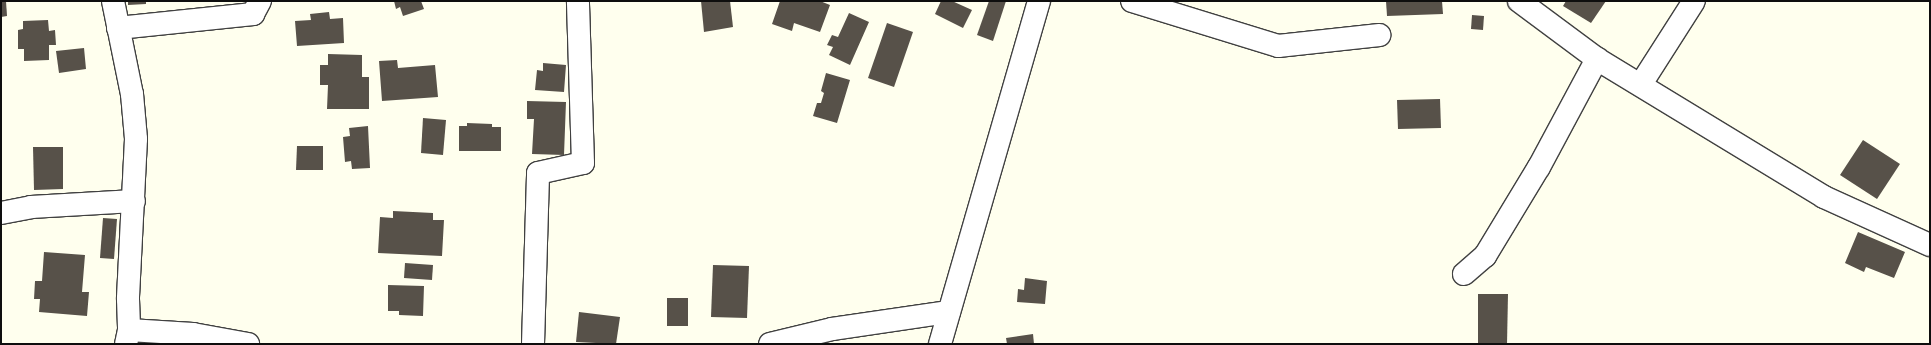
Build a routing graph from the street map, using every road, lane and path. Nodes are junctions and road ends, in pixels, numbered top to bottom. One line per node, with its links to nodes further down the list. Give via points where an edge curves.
1 (112, 1): 8 (street)
2 (260, 1): 8 (street, via 253,14)
3 (578, 1): 19 (street, via 583,163 538,173)
4 (1039, 1): 16 (street)
5 (1132, 1): 9 (street, via 1278,46)
6 (1519, 1): 10 (street)
7 (1694, 1): 11 (street)
8 (118, 28): 12 (street, via 132,94 136,139)
9 (1379, 35)
10 (1597, 59): 11 (street); 15 (street, via 1539,167 1485,256)
11 (1641, 84): 14 (street, via 1824,197)
12 (134, 201): 13 (street, via 31,207); 17 (street)
13 (1, 213)
14 (1930, 245)
15 (1464, 274)
16 (949, 312): 20 (street, via 832,329); 21 (street)
17 (127, 337): 18 (street, via 193,334)
18 (248, 344)
19 (533, 344)
20 (770, 344)
21 (940, 344)

